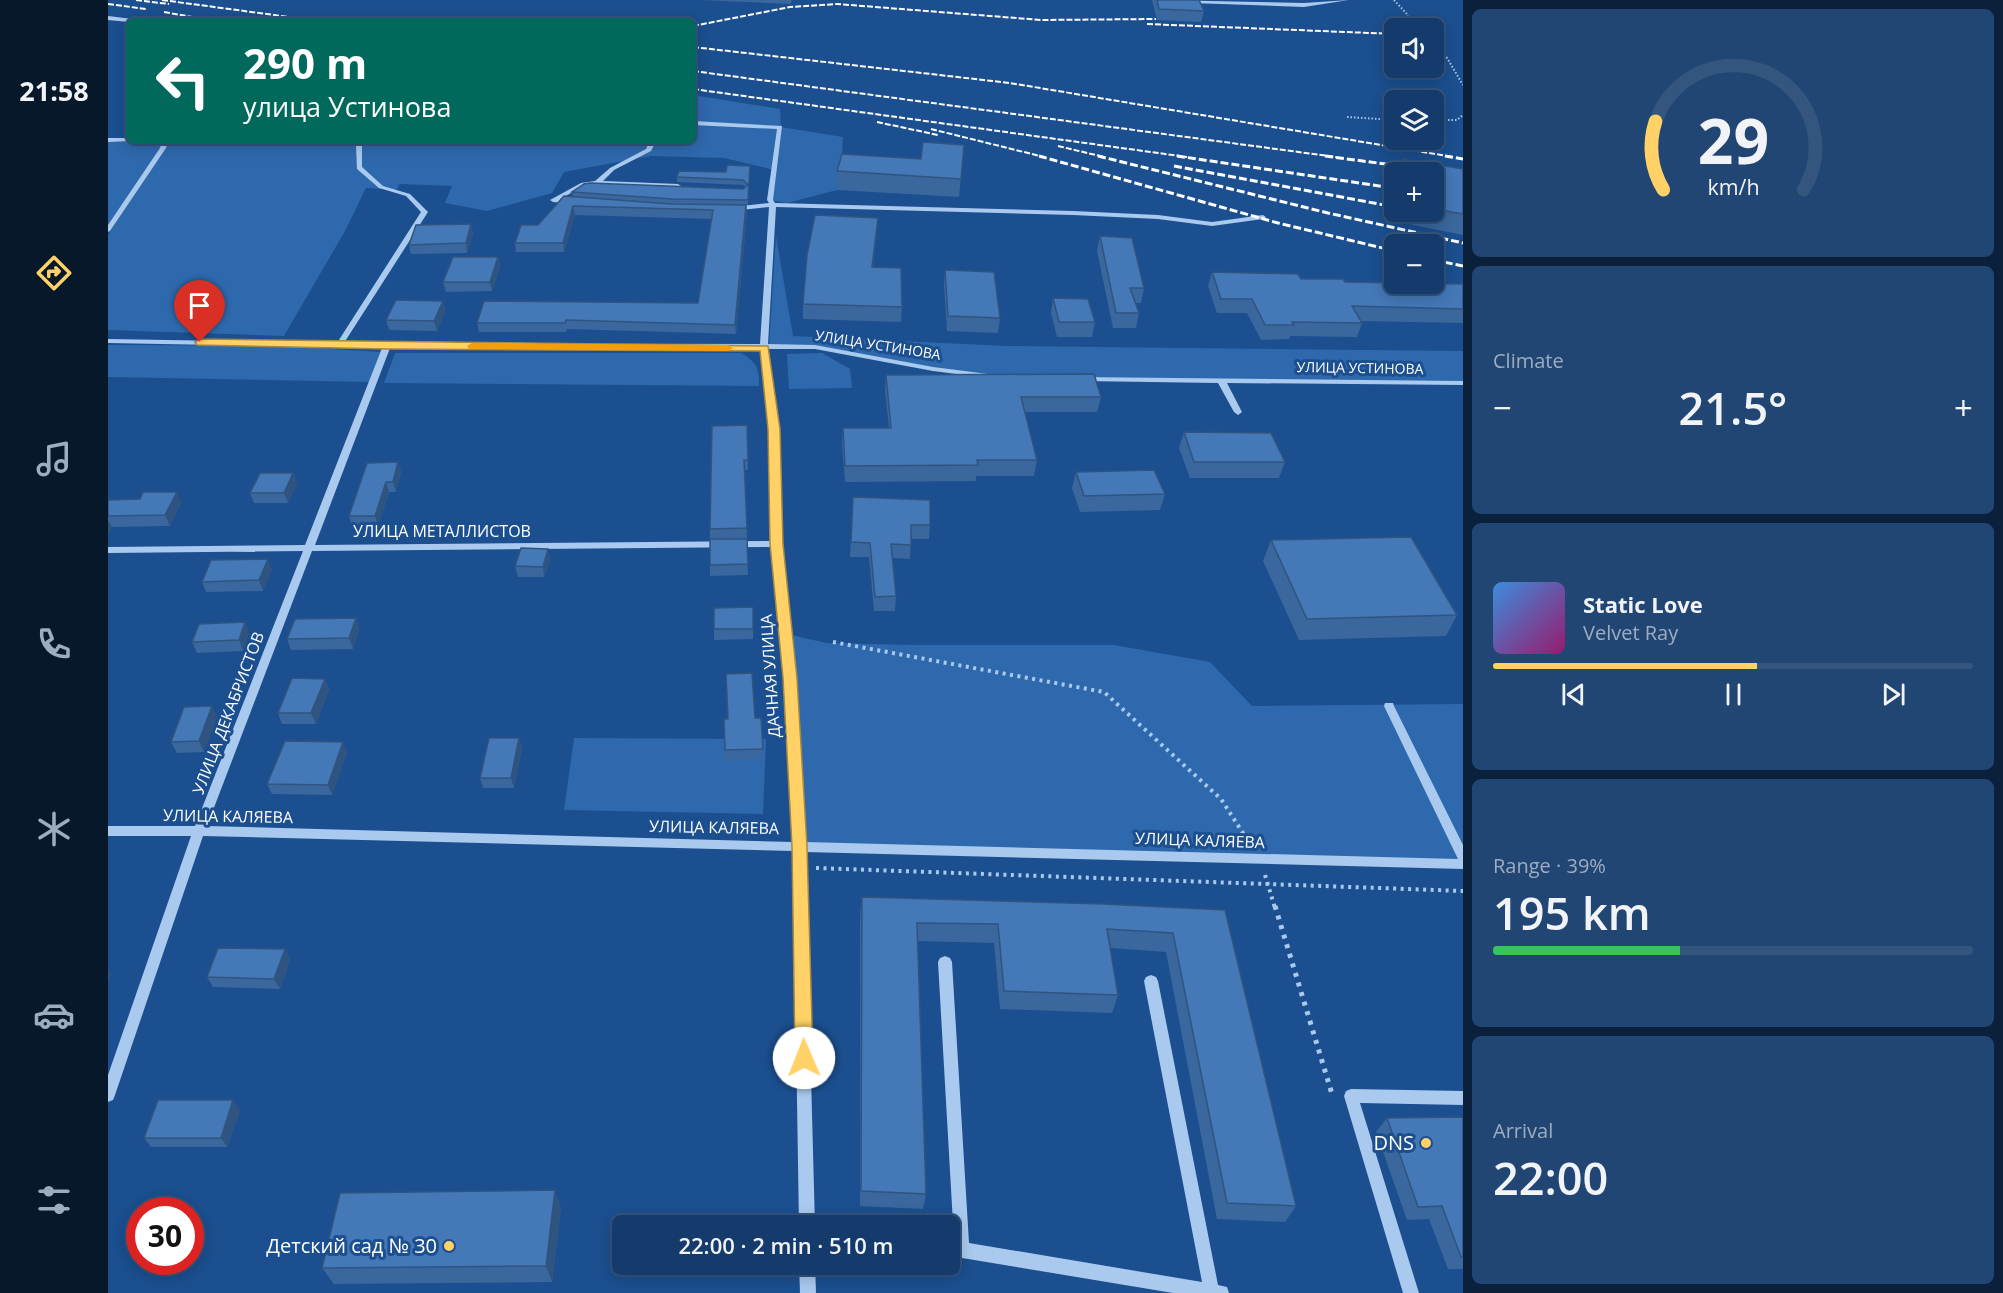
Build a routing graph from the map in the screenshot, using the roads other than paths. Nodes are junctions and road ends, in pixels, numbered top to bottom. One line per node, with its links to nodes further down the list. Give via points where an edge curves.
1 (1162, 0): 3 (street)
2 (1346, 0): 3 (street, via 1304,4)
3 (1236, 1)
4 (108, 18): 5 (street)
5 (126, 20)
6 (696, 123): 15 (street, ДАЧНАЯ УЛИЦА, via 780,127)
7 (108, 140): 8 (street)
8 (126, 140)
9 (164, 144): 18 (street)
10 (361, 144): 20 (street, via 359,168 381,187 408,195 425,212)
11 (652, 144): 12 (street, via 650,150 612,169)
12 (597, 183): 13 (street); 14 (street, via 583,184 553,200)
13 (687, 187)
14 (578, 203)
15 (772, 205): 16 (street); 17 (street, via 1094,214 1212,224); 22 (street, ДАЧНАЯ УЛИЦА)
16 (727, 208)
17 (1263, 217)
18 (108, 230)
19 (108, 341): 20 (street, УЛИЦА УСТИНОВА)
20 (339, 345): 21 (street, УЛИЦА УСТИНОВА)
21 (387, 346): 22 (street, УЛИЦА УСТИНОВА); 29 (street, УЛИЦА ДЕКАБРИСТОВ)
22 (765, 348): 23 (street, УЛИЦА УСТИНОВА, via 815,347 933,369); 28 (street, ДАЧНАЯ УЛИЦА, via 774,429)
23 (1009, 378)
24 (1065, 378): 25 (street, УЛИЦА УСТИНОВА)
25 (1221, 380): 26 (street, УЛИЦА УСТИНОВА); 27 (street)
26 (1463, 383)
27 (1238, 412)
28 (777, 544): 29 (street, УЛИЦА МЕТАЛЛИСТОВ); 34 (street, ДАЧНАЯ УЛИЦА)
29 (310, 548): 30 (street, УЛИЦА МЕТАЛЛИСТОВ); 33 (street, УЛИЦА ДЕКАБРИСТОВ)
30 (108, 550)
31 (1389, 706): 35 (street)
32 (108, 831): 33 (street, УЛИЦА КАЛЯЕВА)
33 (199, 831): 34 (street, УЛИЦА КАЛЯЕВА); 39 (street, УЛИЦА ДЕКАБРИСТОВ)
34 (800, 846): 36 (street, УЛИЦА КАЛЯЕВА); 41 (street, ДАЧНАЯ УЛИЦА)
35 (1463, 857)
36 (1463, 864)
37 (945, 962): 42 (street)
38 (1151, 981): 45 (street)
39 (108, 1095)
40 (1463, 1098): 47 (street, via 1351,1096)
41 (807, 1215)
42 (955, 1215)
43 (960, 1249): 45 (street)
44 (807, 1275): 46 (street)
45 (1215, 1292)
46 (808, 1293)
47 (1412, 1293)

